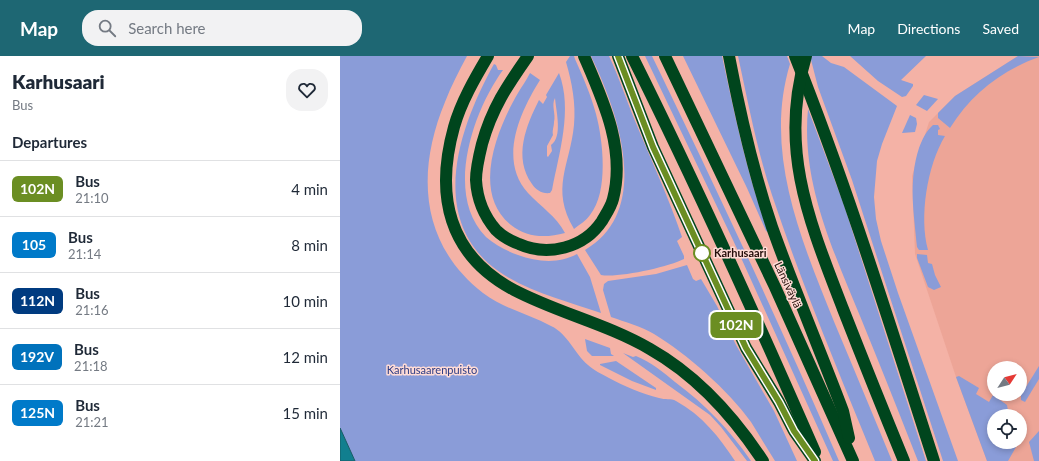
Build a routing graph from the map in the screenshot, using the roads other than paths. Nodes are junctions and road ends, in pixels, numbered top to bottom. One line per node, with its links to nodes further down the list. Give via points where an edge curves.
1 (488, 56): 10 (highway, via 462,106 451,141 446,190 448,207 454,228 464,247 477,264 514,290 635,340 677,367 720,406)
2 (528, 56): 3 (highway, via 494,109 478,159 476,180 485,215 496,231 516,243 543,251 557,250 582,240 594,231 613,199 615,152 610,124)
3 (584, 56)
4 (618, 56): 11 (highway, via 653,147 746,348 794,431)
5 (632, 56): 12 (highway, via 747,297)
6 (665, 56): 13 (highway, Länsiväylä, via 775,287)
7 (729, 56): 13 (highway, via 746,140 760,187 843,412)
8 (795, 56): 15 (highway, via 851,203)
9 (806, 56): 14 (highway, via 797,96 795,126 795,152 800,183 817,241)
10 (763, 461)
11 (815, 461)
12 (819, 461)
13 (853, 461)
14 (904, 461)
15 (934, 461)

